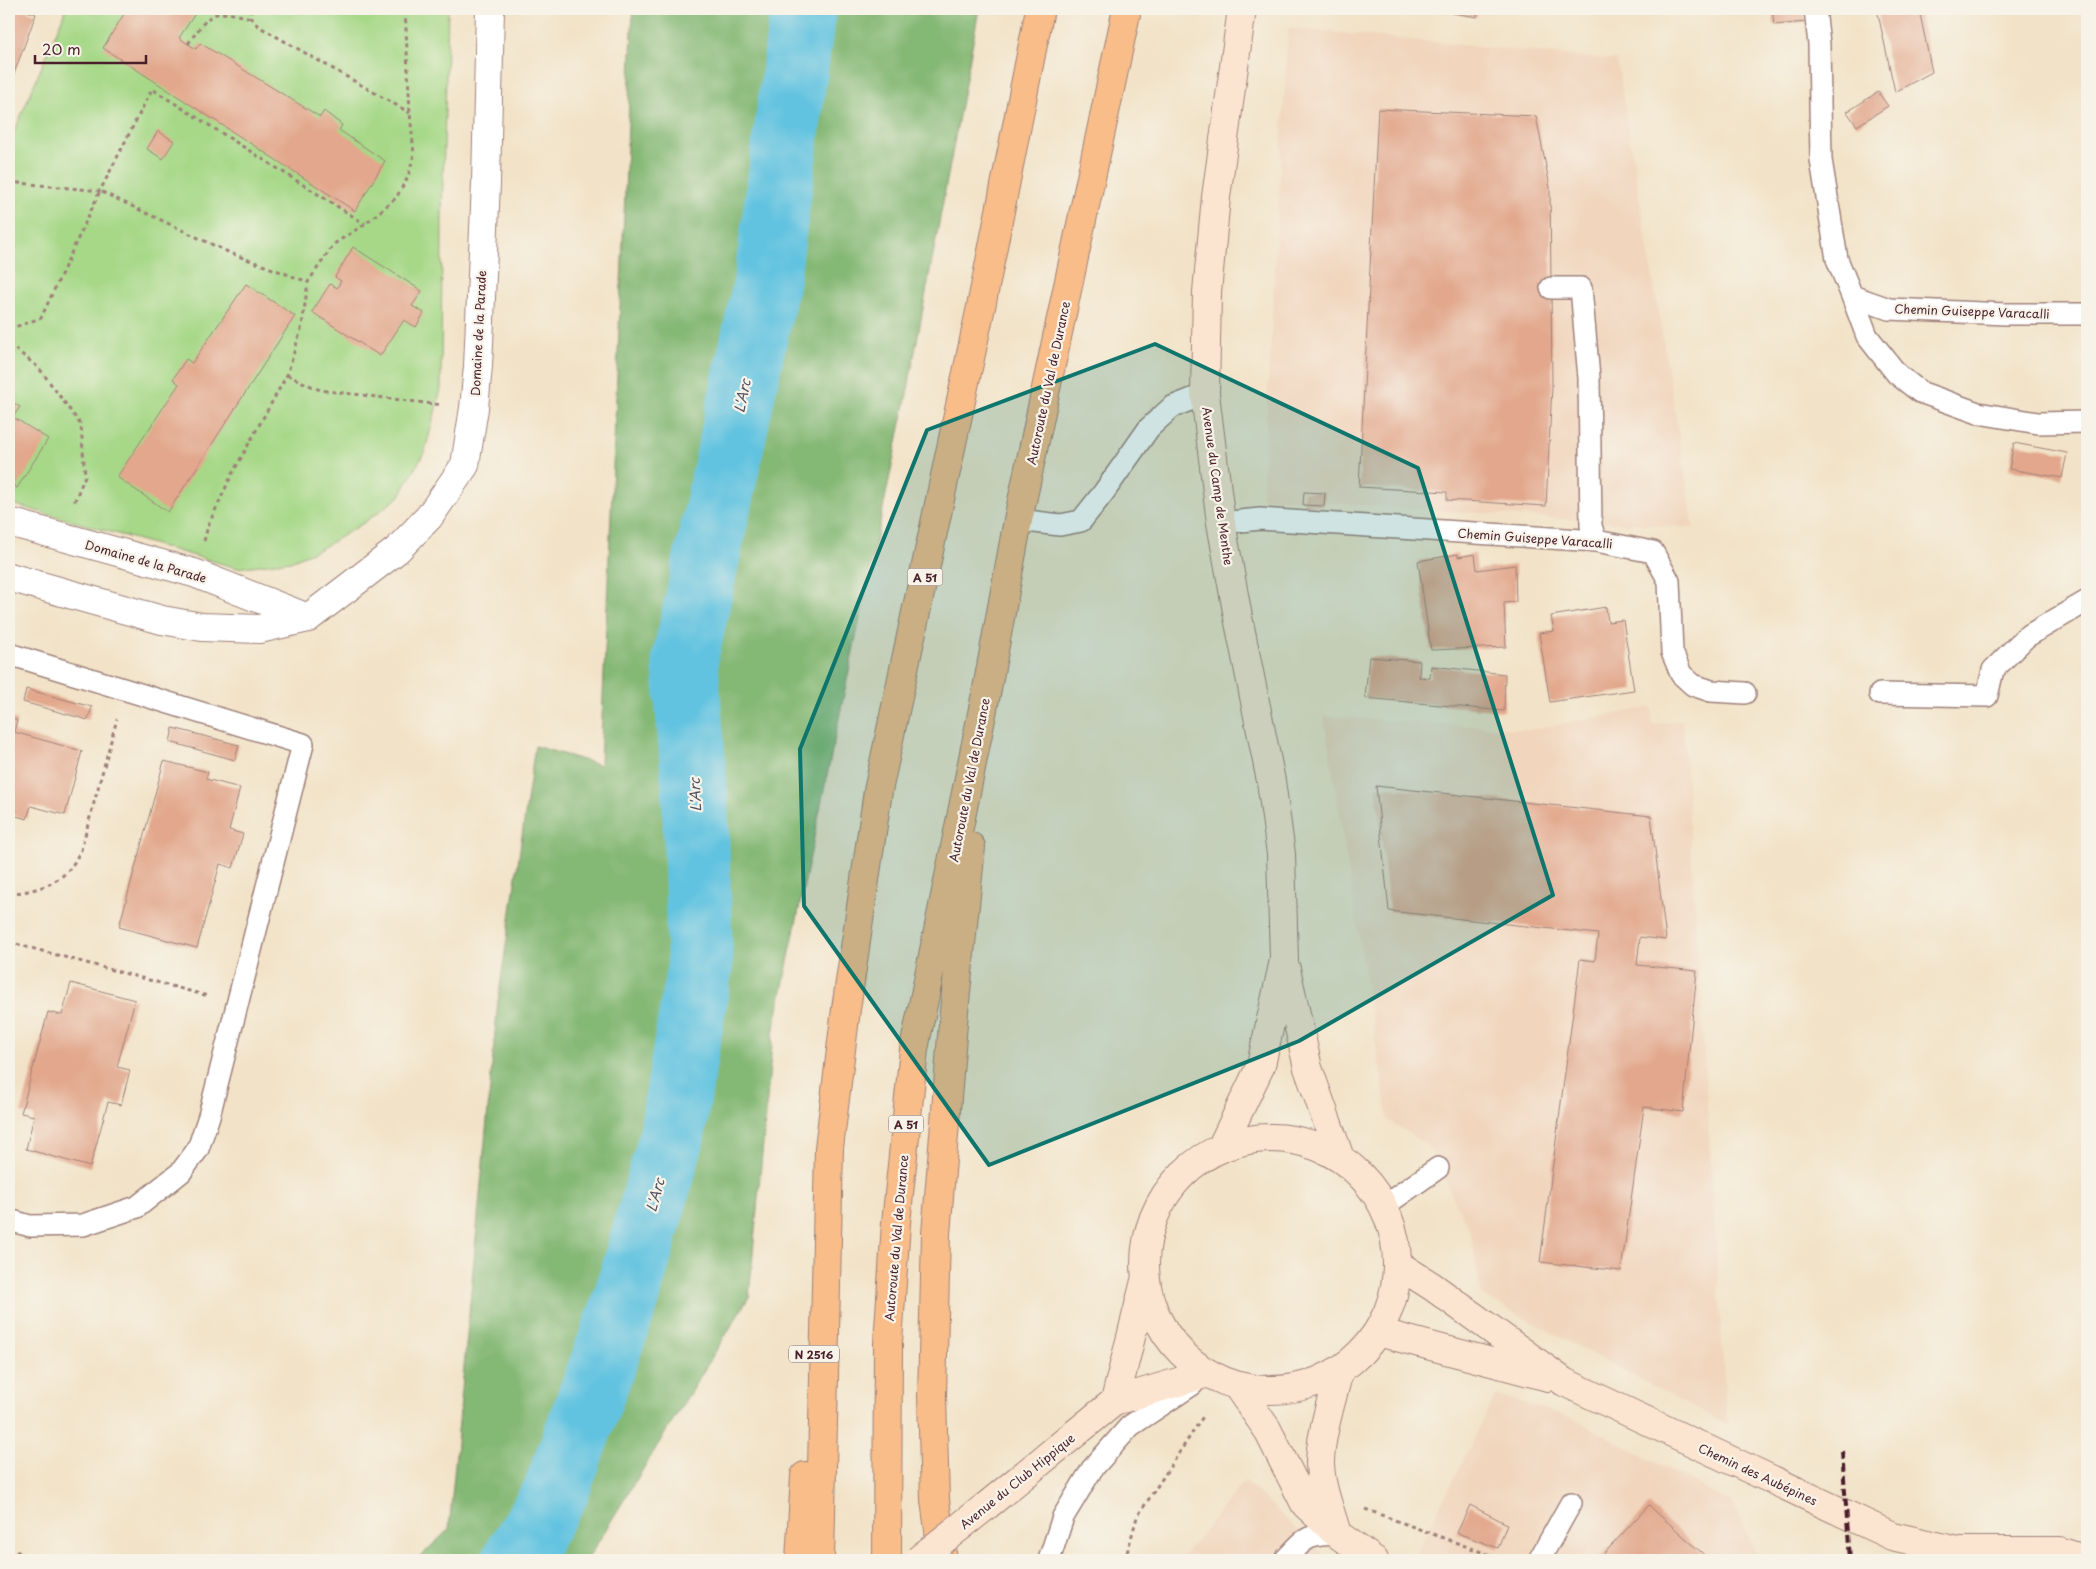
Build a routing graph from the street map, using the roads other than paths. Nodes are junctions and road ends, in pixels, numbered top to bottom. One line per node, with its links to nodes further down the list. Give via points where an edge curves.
1 (490, 9): 17 (street, Domaine de la Parade, via 478,366 465,465 429,517 397,550)
2 (1040, 9): 23 (highway, A 51, via 980,312 878,791 846,1009)
3 (1127, 9): 11 (highway, Autoroute du Val de Durance / A 51)
4 (1242, 9): 9 (main road, Avenue du Camp de Menthe, via 1216,197 1207,292)
5 (1815, 9): 7 (lane, via 1819,44 1821,160 1837,259)
6 (1551, 288): 14 (lane, via 1581,288 1589,378 1591,526)
7 (1852, 296): 8 (lane, Chemin Guiseppe Varacalli, via 1889,309); 10 (lane, via 1867,336 1897,374 1920,392 1978,413 2038,423)
8 (2087, 314)
9 (1205, 394): 11 (lane, via 1172,406 1149,428 1081,521 1060,525); 13 (main road, Avenue du Camp de Menthe)
10 (2087, 422)
11 (1018, 520): 20 (highway, Autoroute du Val de Durance / A 51)
12 (9, 522): 17 (street, Domaine de la Parade, via 194,573)
13 (1221, 523): 14 (lane, Chemin Guiseppe Varacalli, via 1260,519); 22 (main road, Avenue du Camp de Menthe, via 1271,781 1281,854)
14 (1596, 541): 19 (lane, Chemin Guiseppe Varacalli, via 1653,552 1669,580 1672,652 1682,674 1693,685 1711,691)
15 (9, 577): 17 (street, Domaine de la Parade, via 162,620 202,627 259,629)
16 (2087, 601): 21 (lane, via 2026,637 1994,670 1987,696)
17 (308, 618)
18 (9, 654): 28 (lane, via 304,744 198,1149 181,1172 137,1207 83,1225 30,1226)
19 (1745, 693)
20 (986, 694): 41 (highway, Autoroute du Val de Durance / A 51, via 914,1049 896,1223 888,1343); 43 (highway, via 954,1011 936,1234 932,1396 935,1500)
21 (1880, 694)
22 (1284, 960): 24 (main road, Avenue du Camp de Menthe, via 1261,1065); 25 (main road, Avenue du Camp de Menthe, via 1308,1068)
23 (830, 1148): 39 (highway, N 2516); 40 (highway, A 51)
24 (1221, 1148): 25 (main road, via 1245,1140 1294,1140 1318,1146); 30 (main road, via 1193,1165 1182,1176 1155,1215 1146,1247)
25 (1340, 1158): 27 (main road, via 1358,1172)
26 (1438, 1168): 27 (lane)
27 (1384, 1206): 29 (main road, via 1396,1244)
28 (9, 1220)
29 (1398, 1264): 31 (main road, via 1395,1288); 34 (main road, Chemin des Aubépines)
30 (1146, 1279): 33 (main road, via 1156,1316 1178,1349); 35 (main road)
31 (1378, 1332): 32 (main road); 34 (main road, Chemin des Aubépines)
32 (1339, 1371): 33 (main road, via 1315,1383 1289,1389 1264,1390); 37 (main road, via 1320,1463)
33 (1224, 1381): 35 (main road, Avenue du Club Hippique); 37 (main road, via 1267,1429 1305,1504); 44 (lane, via 1130,1426 1092,1469 1063,1518)
34 (1564, 1382): 38 (main road, Chemin des Aubépines, via 1892,1536)
35 (1115, 1401): 42 (main road, Avenue du Club Hippique, bridge)
36 (1571, 1504): 47 (lane)
37 (1337, 1534): 45 (lane, via 1304,1539); 46 (main road)
38 (1970, 1556): 48 (main road, Chemin des Aubépines, via 2059,1551)
39 (800, 1560)
40 (820, 1560)
41 (887, 1560)
42 (918, 1560)
43 (942, 1560)
44 (1049, 1560)
45 (1285, 1560)
46 (1374, 1560)
47 (1538, 1560)
48 (2087, 1560)

